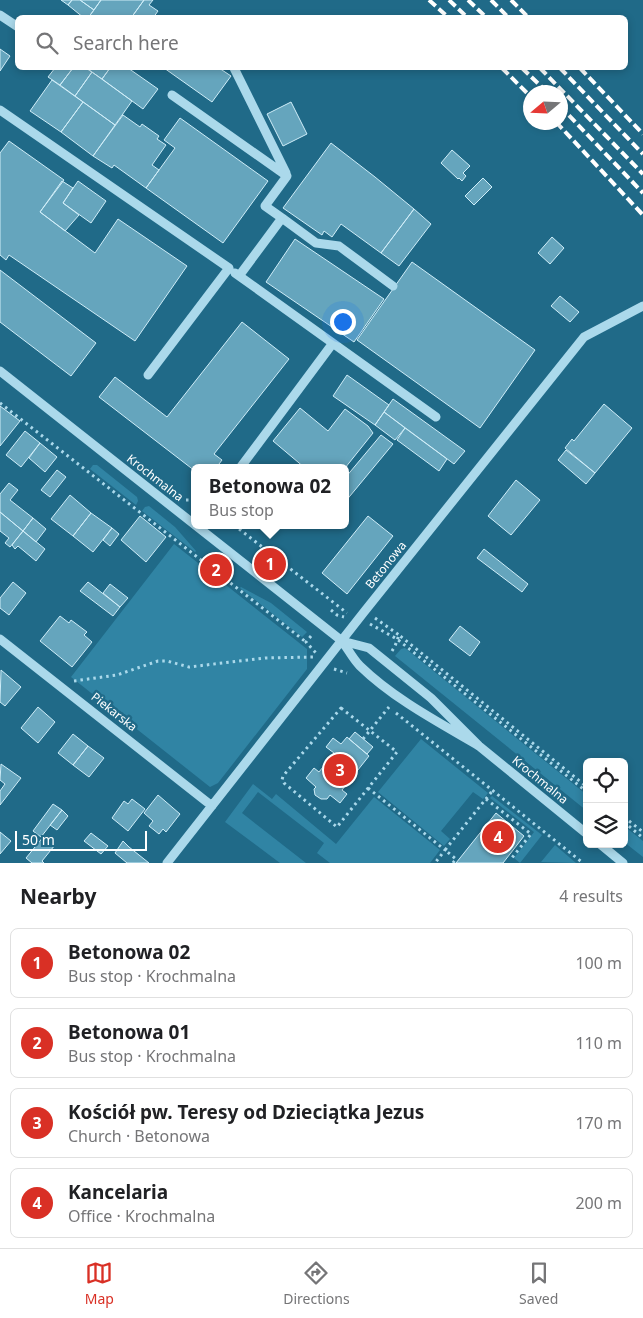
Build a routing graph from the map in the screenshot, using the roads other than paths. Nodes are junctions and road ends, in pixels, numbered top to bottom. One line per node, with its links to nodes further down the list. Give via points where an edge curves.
1 (0, 14): 2 (street)
2 (15, 25)
3 (235, 70): 6 (street)
4 (172, 96): 6 (street)
5 (0, 110): 8 (street)
6 (287, 176): 7 (street, via 265,206)
7 (282, 218): 9 (street); 10 (street, via 316,243 339,246)
8 (229, 268): 9 (street); 14 (street)
9 (239, 276): 12 (street)
10 (393, 286)
11 (643, 306): 20 (street, Betonowa, via 584,338)
12 (333, 343): 15 (street); 16 (street)
13 (0, 371): 17 (street, Krochmalna)
14 (148, 375)
15 (436, 417)
16 (243, 464)
17 (191, 522)
18 (200, 529): 20 (street, Krochmalna)
19 (0, 639): 22 (street, Piekarska)
20 (342, 641): 21 (street, Krochmalna, via 358,665 397,696); 21 (street, Krochmalna, via 369,648 431,698); 22 (street, Betonowa)
21 (478, 746): 23 (street, Krochmalna)
22 (212, 806): 25 (street, Betonowa)
23 (583, 831)
24 (605, 848): 26 (street)
25 (168, 863)
26 (623, 863)

